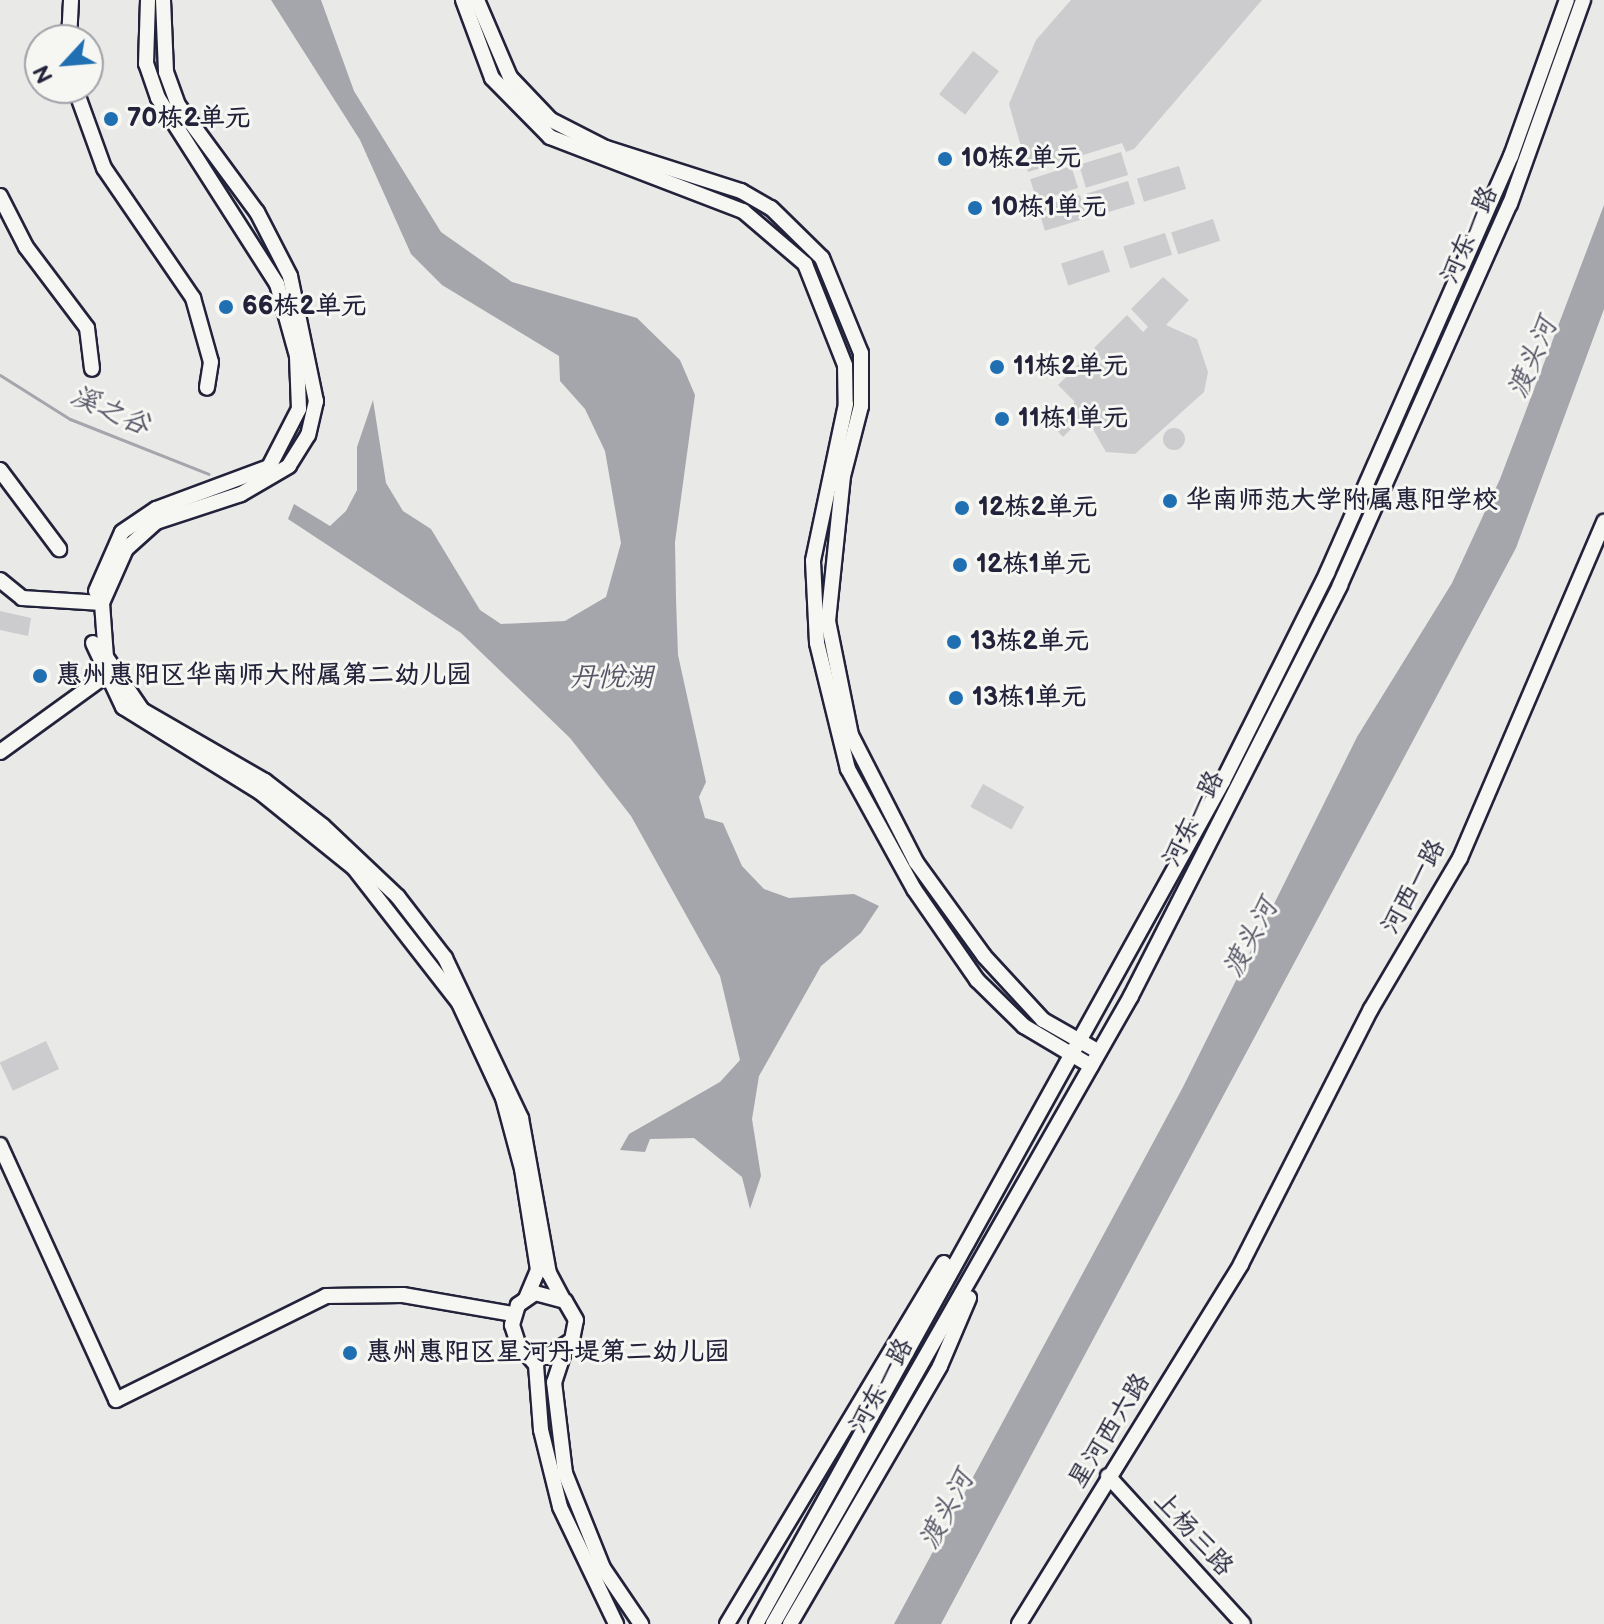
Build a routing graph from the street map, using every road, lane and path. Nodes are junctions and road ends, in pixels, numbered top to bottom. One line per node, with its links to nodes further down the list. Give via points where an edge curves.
1 (71, 0): 8 (street)
2 (148, 0): 17 (street, via 146,64 158,98 277,284 297,356 299,409 269,467 156,509 122,532)
3 (163, 0): 17 (street, via 170,83 257,212 290,276 316,401 308,435 289,466 138,535)
4 (463, 0): 22 (street, via 492,78 550,137 743,211 805,264 845,365 846,404 813,561 817,643 835,733 866,803 939,928 997,1003)
5 (477, 0): 20 (street, via 510,77 551,120 606,148 741,191 771,208 822,258 861,353 861,406 841,490 828,621 851,735 890,816 944,902 1015,992)
6 (1567, 0): 20 (street, 河东一路, via 1511,156 1327,573 1223,781)
7 (1583, 0): 21 (street, 河东一路, via 1514,194 1340,585)
8 (70, 24)
9 (81, 104): 12 (street, via 104,168 193,298 206,332)
10 (0, 196): 11 (street, via 26,247 87,328)
11 (92, 369)
12 (207, 388)
13 (0, 470): 15 (street)
14 (1604, 522): 27 (street, 河西一路, via 1460,858 1371,1009)
15 (59, 549)
16 (0, 580): 17 (street, via 22,598)
17 (98, 603): 18 (street, via 92,641)
18 (108, 673): 19 (street); 28 (street, via 138,721 261,793 354,868 459,1003 503,1098 522,1169 538,1270); 29 (street, via 142,710 265,781 323,826 398,897 445,958 513,1095 531,1153 549,1273)
19 (0, 752)
20 (1076, 1039): 21 (street); 22 (street, 河东一路)
21 (1099, 1052): 23 (street, 河东一路)
22 (1068, 1053): 23 (street); 25 (street, 河东一路)
23 (1091, 1066): 26 (street, 河东一路)
24 (0, 1145): 30 (street, via 116,1400 326,1296 403,1295)
25 (977, 1217): 36 (street, via 915,1305); 37 (street, 河东一路)
26 (990, 1250): 38 (street, 河东一路); 39 (street, via 940,1366)
27 (1241, 1264): 33 (street, 星河西六路)
28 (526, 1298): 29 (street, via 546,1292); 30 (street)
29 (563, 1299): 31 (street, via 576,1320)
30 (513, 1314): 32 (street, via 513,1335)
31 (565, 1349): 32 (street, via 546,1357); 35 (street, via 554,1382 565,1473 603,1568)
32 (526, 1352): 34 (street, via 538,1373 541,1430 560,1507)
33 (1108, 1476): 40 (street, 星河西六路); 41 (street, 上杨三路)
34 (616, 1624)
35 (641, 1624)
36 (727, 1624)
37 (756, 1624)
38 (773, 1624)
39 (790, 1624)
40 (1019, 1624)
41 (1243, 1624)

